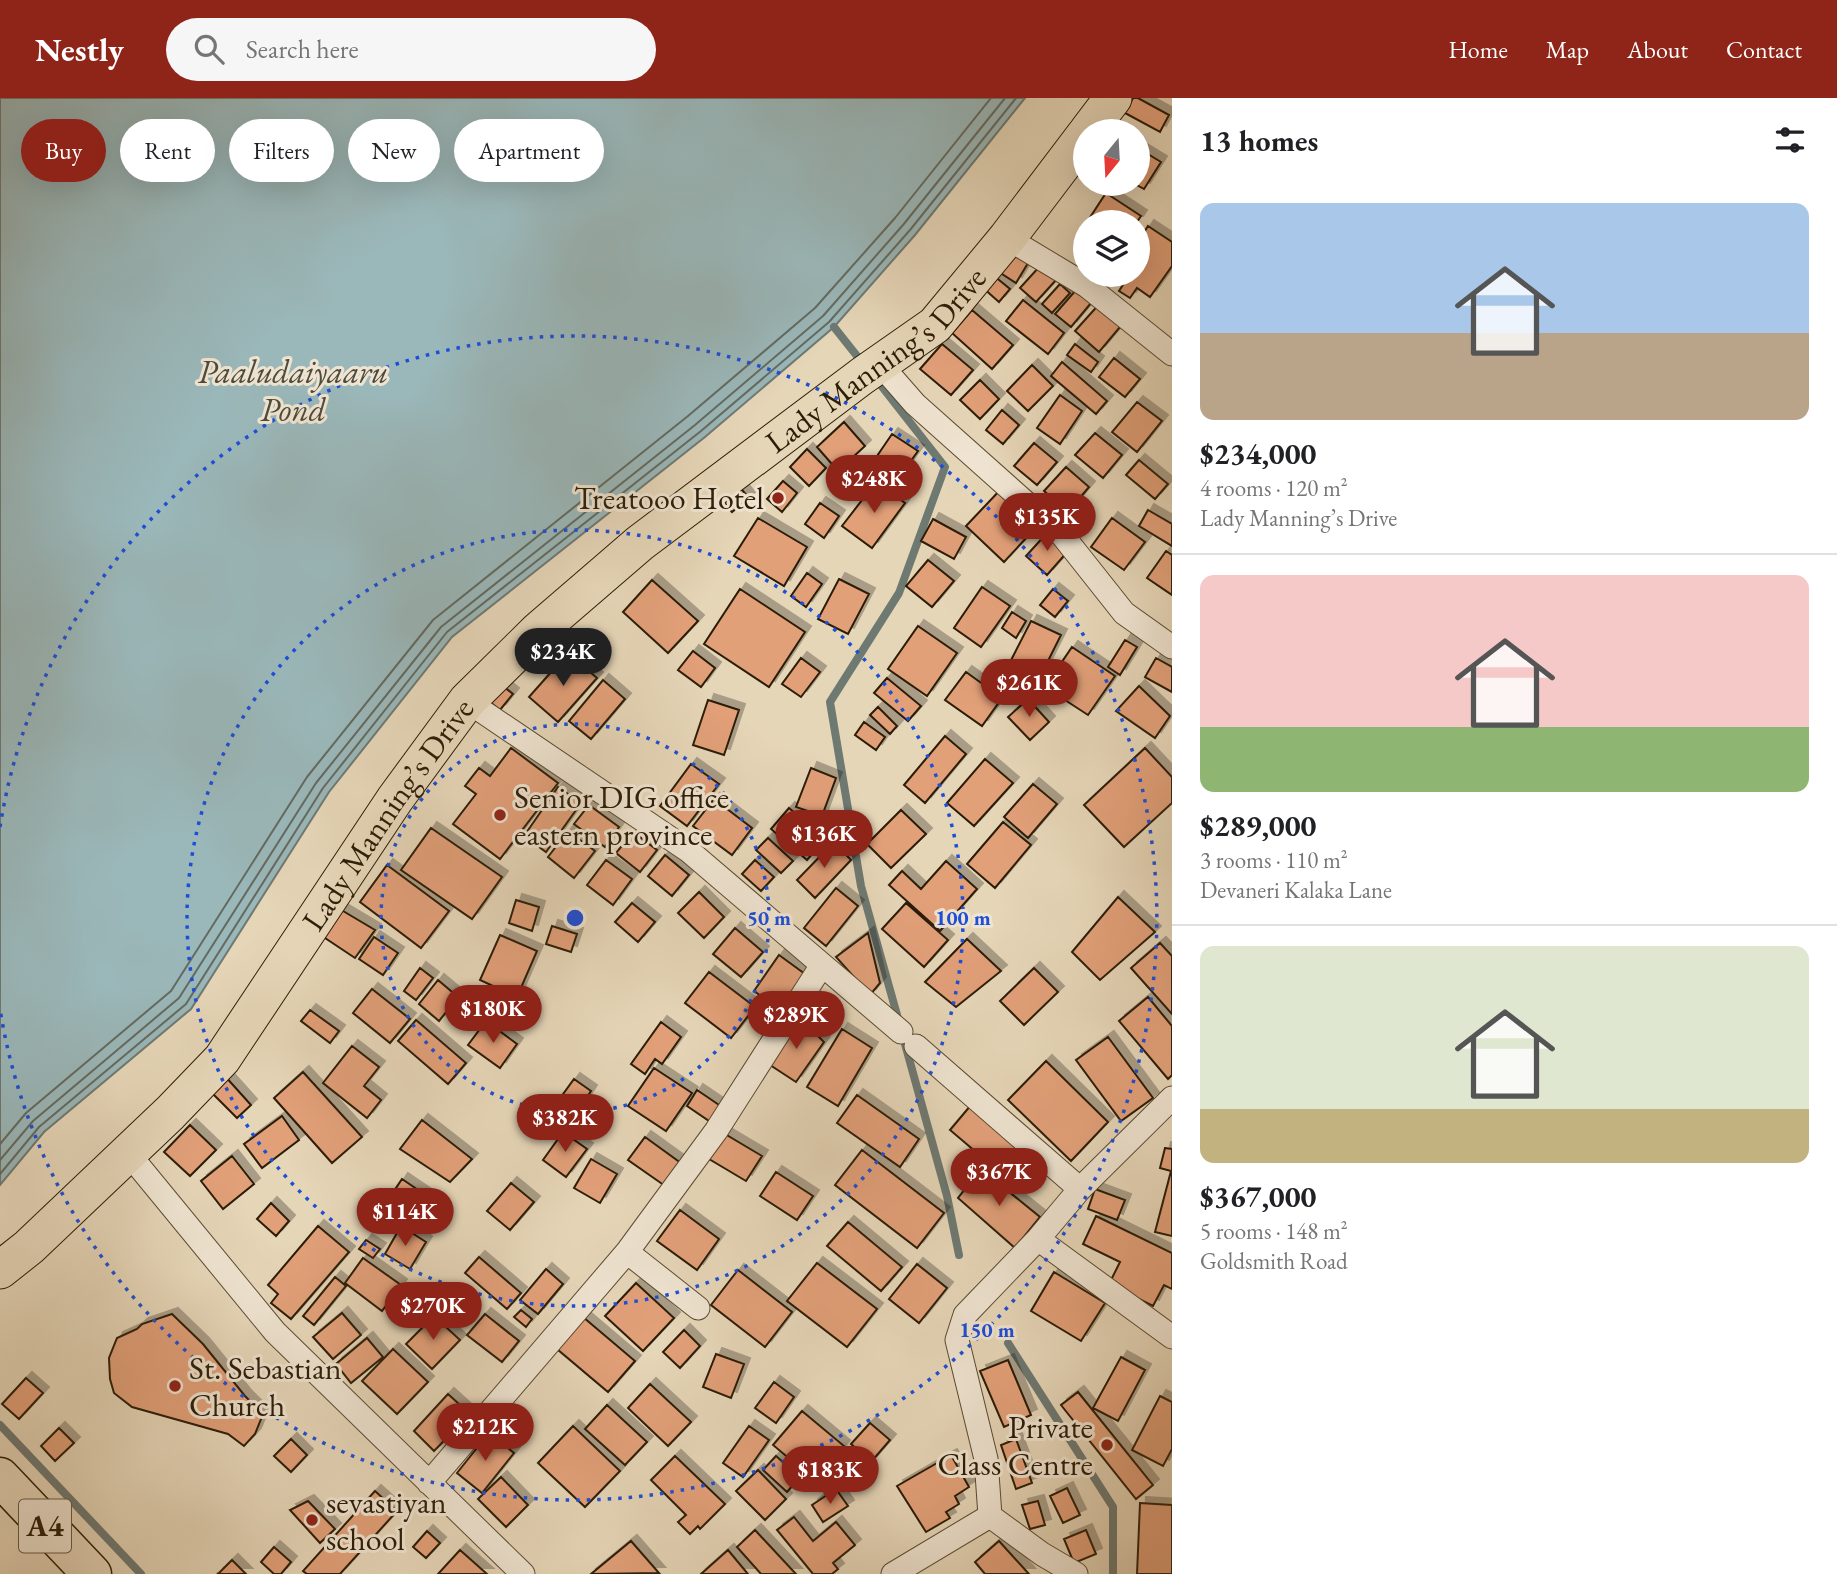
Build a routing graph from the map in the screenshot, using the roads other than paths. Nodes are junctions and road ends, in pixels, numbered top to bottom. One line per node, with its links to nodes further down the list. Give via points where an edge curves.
1 (1113, 98): 2 (main road, Lady Manning’s Drive)
2 (1097, 119)
3 (1073, 150): 4 (main road, Lady Manning’s Drive)
4 (1007, 237): 5 (street, via 1087,286); 6 (main road, Lady Manning’s Drive, via 935,325)
5 (1172, 354)
6 (880, 365): 7 (street, via 915,404 1063,536 1124,613); 8 (main road, Lady Manning’s Drive, via 640,543 539,630)
7 (1172, 647)
8 (467, 701): 9 (street, via 689,851); 11 (main road, Lady Manning’s Drive, via 395,799 222,1059)
9 (821, 965): 12 (street); 14 (street, via 716,1132)
10 (1172, 1098): 12 (street)
11 (128, 1153): 15 (main road, Lady Manning’s Drive); 19 (street, via 275,1332)
12 (1080, 1189): 13 (street)
13 (1038, 1239): 17 (street); 21 (street, via 965,1315 957,1340 986,1458)
14 (627, 1252): 16 (street); 19 (street)
15 (0, 1270)
16 (698, 1308)
17 (1172, 1337)
18 (0, 1477): 23 (highway, A4)
19 (429, 1483): 24 (street)
20 (0, 1497): 22 (highway, A4)
21 (990, 1516): 25 (street); 26 (street)
22 (69, 1574)
23 (92, 1574)
24 (523, 1574)
25 (892, 1574)
26 (1076, 1574)

